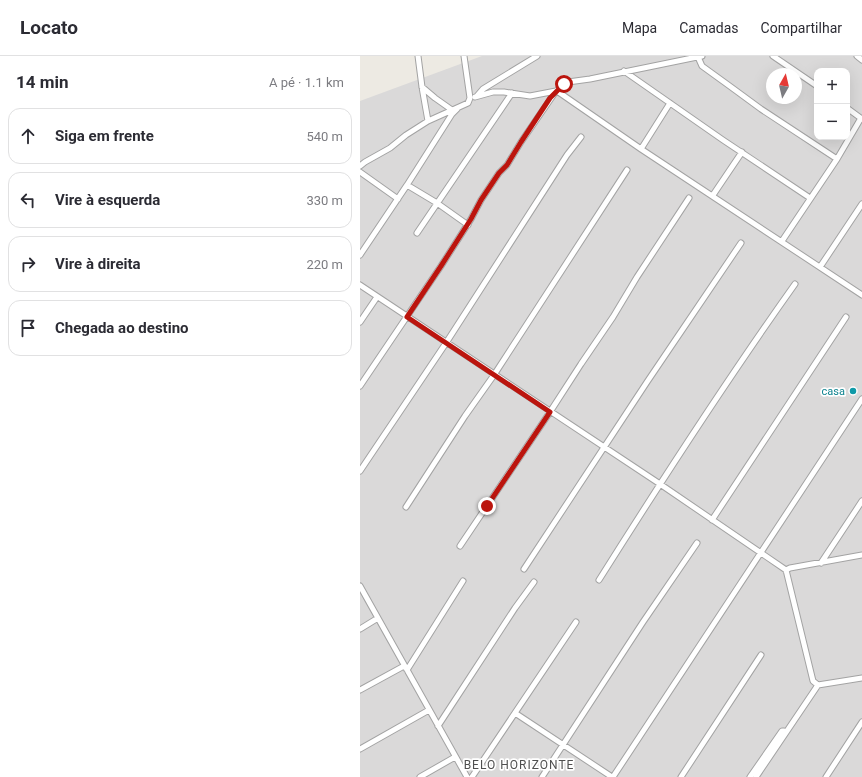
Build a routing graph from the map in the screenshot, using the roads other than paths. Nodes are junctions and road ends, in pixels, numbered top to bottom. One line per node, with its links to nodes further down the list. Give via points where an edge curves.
1 (418, 56): 10 (street)
2 (464, 56): 13 (street)
3 (537, 56): 13 (street, via 483,89)
4 (773, 56): 9 (street)
5 (856, 56): 7 (street)
6 (700, 57): 8 (street); 22 (street, via 702,66)
7 (862, 60)
8 (624, 71): 11 (street, via 568,82); 14 (street)
9 (814, 84)
10 (422, 87): 15 (street); 18 (street)
11 (557, 91): 12 (street, via 530,96); 20 (street); 33 (street, via 481,200)
12 (512, 93): 13 (street, via 493,92); 31 (street)
13 (473, 98): 15 (street)
14 (670, 103): 20 (street); 21 (street)
15 (455, 109): 18 (street); 26 (street)
16 (850, 110): 17 (street)
17 (862, 119): 22 (street)
18 (428, 121): 23 (street)
19 (580, 137): 46 (street)
20 (641, 149): 27 (street)
21 (742, 152): 27 (street); 29 (street)
22 (837, 159): 29 (street)
23 (362, 164)
24 (627, 170): 47 (street)
25 (360, 172): 30 (street)
26 (407, 185): 30 (street); 31 (street)
27 (713, 195): 35 (street)
28 (689, 198): 50 (street)
29 (810, 198): 35 (street)
30 (398, 199): 37 (street)
31 (437, 203): 33 (street); 34 (street)
32 (862, 204): 38 (street)
33 (468, 225): 43 (street)
34 (417, 233)
35 (782, 241): 38 (street)
36 (741, 243): 51 (street)
37 (360, 255)
38 (820, 267): 41 (street)
39 (795, 284): 53 (street)
40 (360, 285): 42 (street)
41 (862, 293)
42 (377, 297): 43 (street); 45 (street)
43 (407, 317): 46 (street); 48 (street)
44 (846, 317): 56 (street)
45 (360, 322)
46 (446, 343): 47 (street); 52 (street)
47 (494, 375): 50 (street); 55 (street)
48 (360, 386)
49 (862, 399): 59 (street)
50 (550, 412): 51 (street); 58 (street)
51 (604, 448): 53 (street); 62 (street)
52 (360, 471)
53 (660, 484): 56 (street); 64 (street)
54 (862, 501): 61 (street)
55 (406, 507)
56 (712, 520): 59 (street)
57 (696, 543): 81 (street)
58 (460, 546)
59 (760, 552): 63 (street); 88 (street)
60 (862, 555): 61 (street)
61 (821, 563): 63 (street)
62 (524, 569)
63 (786, 570): 74 (street, via 814,681)
64 (599, 580)
65 (463, 581): 72 (street)
66 (534, 582): 79 (street)
67 (360, 586): 68 (street)
68 (378, 618): 70 (street); 72 (street)
69 (576, 622): 77 (street)
70 (360, 628)
71 (762, 655): 89 (street)
72 (405, 668): 75 (street); 76 (street)
73 (862, 678): 74 (street)
74 (818, 685): 80 (street)
75 (360, 690)
76 (429, 710): 79 (street); 82 (street)
77 (515, 713): 81 (street); 86 (street)
78 (862, 722): 92 (street)
79 (438, 726): 83 (street)
80 (787, 730): 90 (street, via 782,731); 91 (street)
81 (564, 745): 87 (street); 88 (street)
82 (360, 749)
83 (455, 757): 84 (street); 85 (street)
84 (420, 777)
85 (467, 777)
86 (472, 777)
87 (542, 777)
88 (612, 777)
89 (681, 777)
90 (750, 777)
91 (756, 777)
92 (826, 777)

